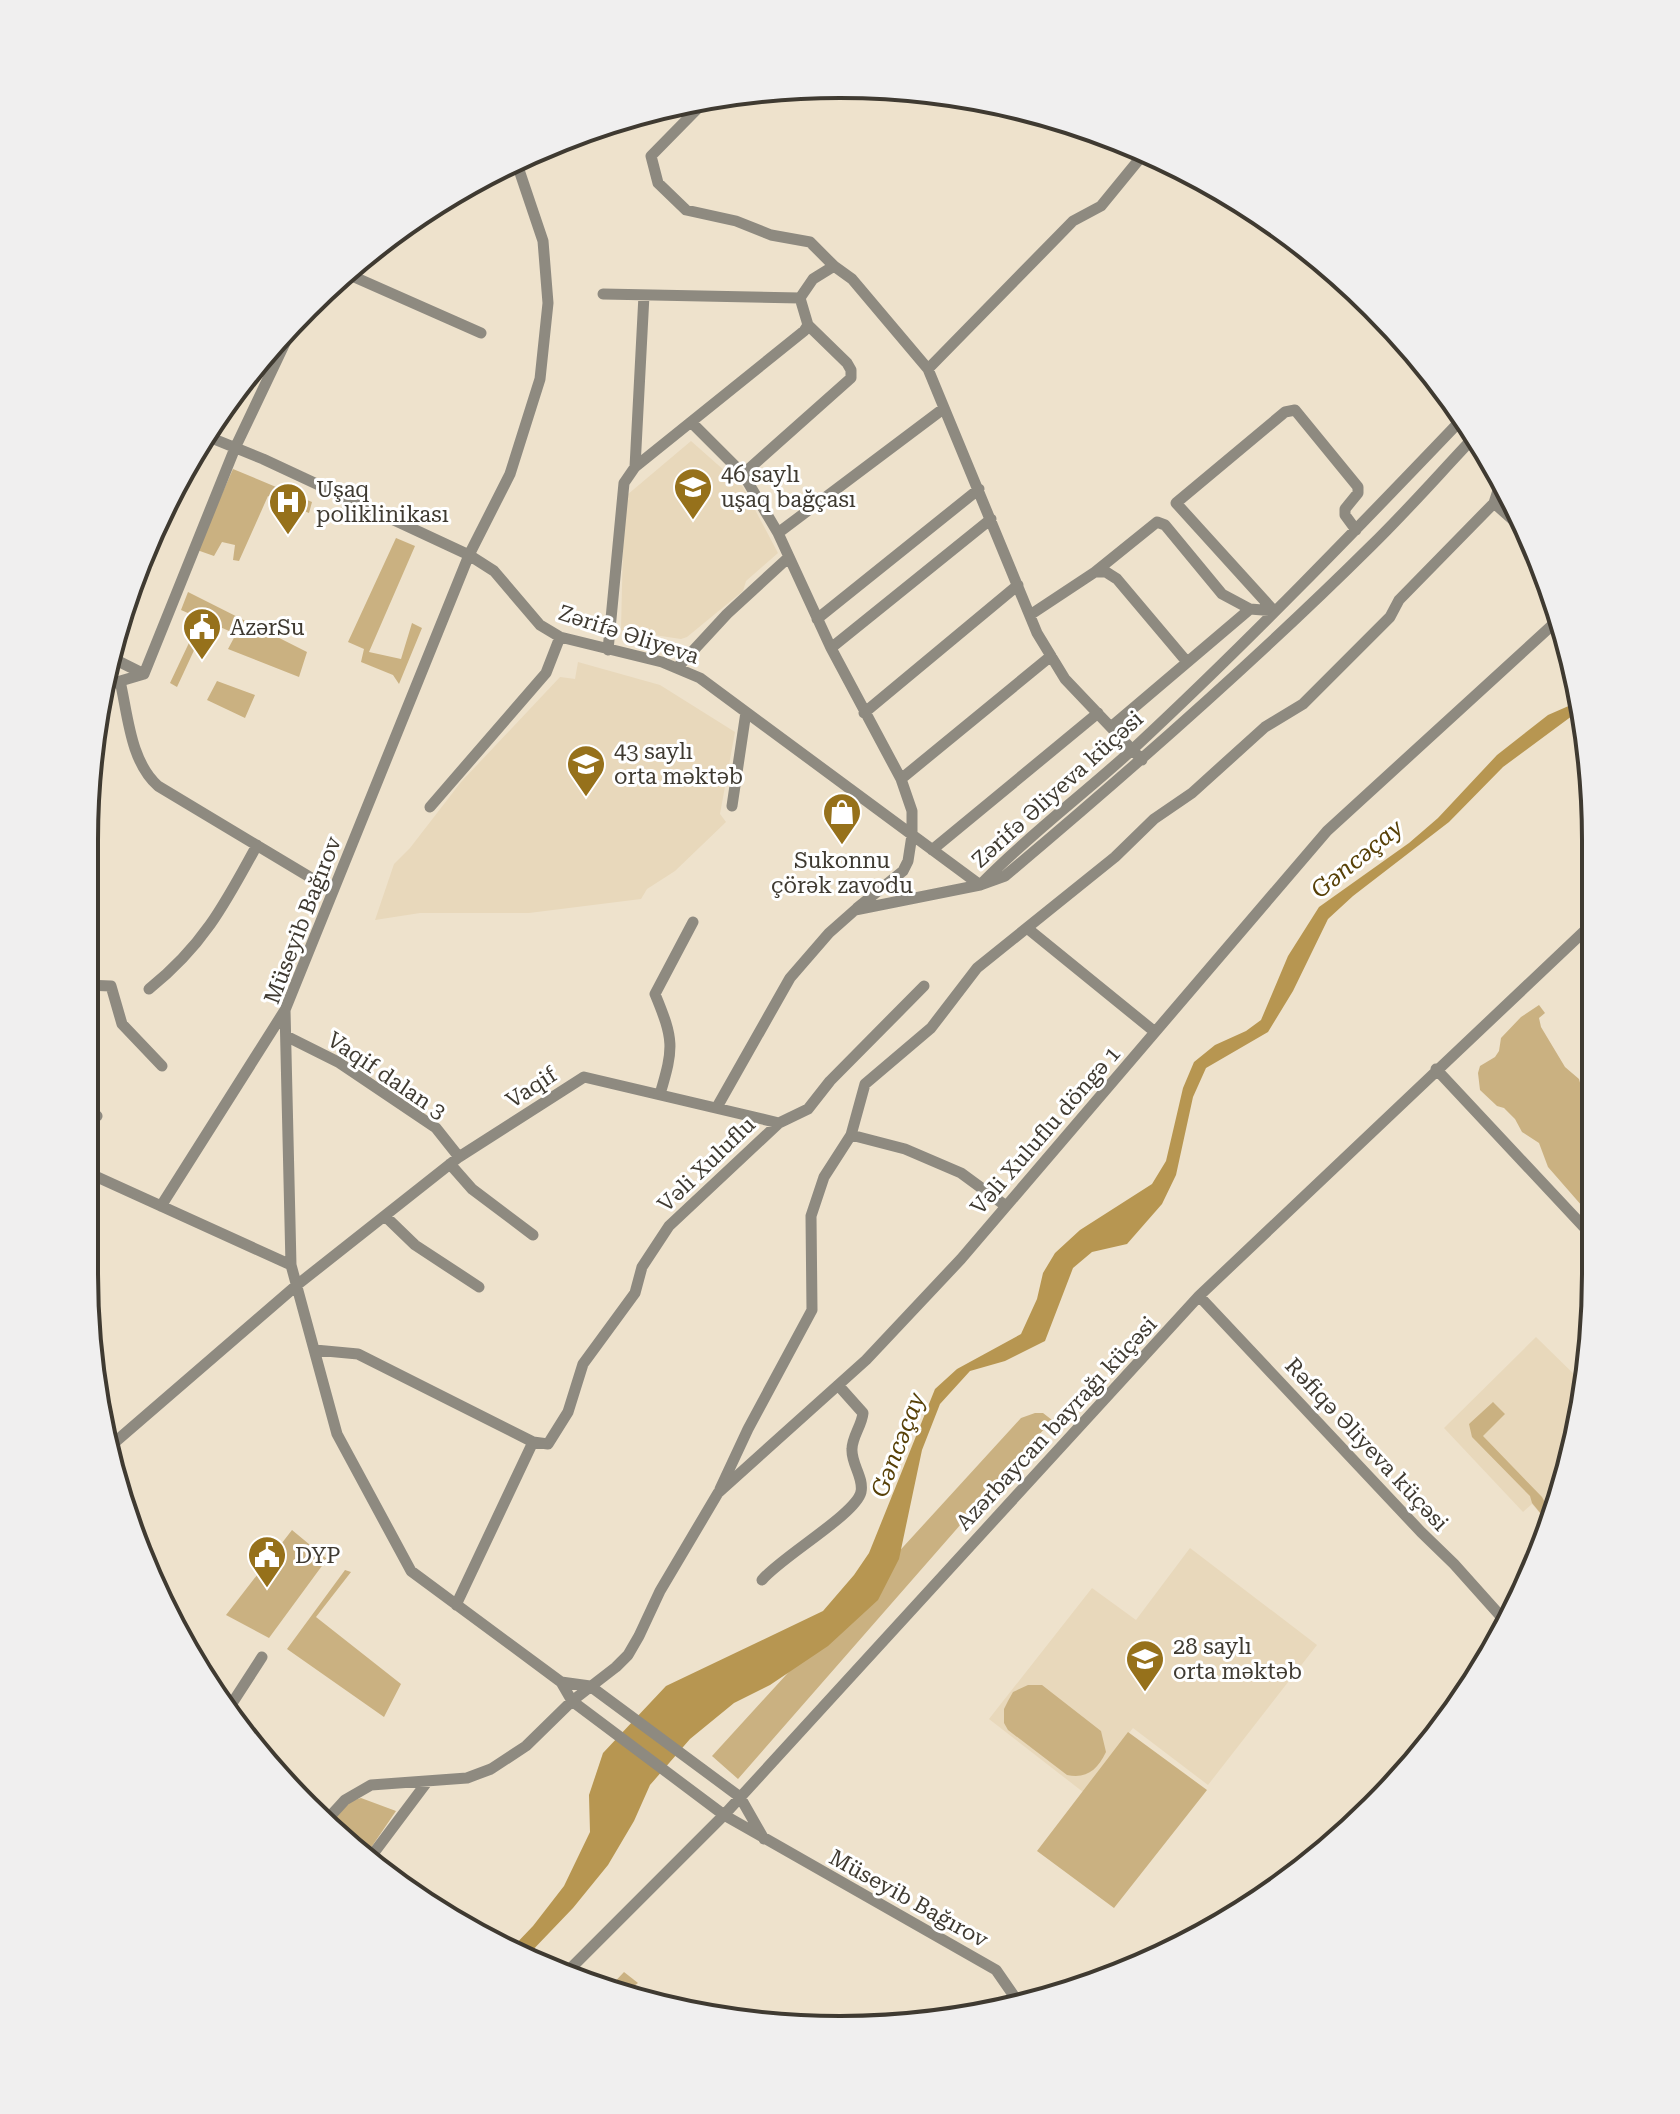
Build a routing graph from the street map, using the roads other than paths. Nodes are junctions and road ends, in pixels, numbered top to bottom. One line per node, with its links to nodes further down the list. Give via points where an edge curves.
1 (694, 112): 4 (street, via 651,156 658,183 686,210 810,242)
2 (1138, 161): 12 (street, via 1101,206 1073,221)
3 (520, 171): 28 (street, Müseyib Bağırov, via 543,241 548,303 540,379 510,474)
4 (834, 266): 8 (street, via 813,279); 12 (street, via 852,279)
5 (356, 278): 10 (street)
6 (603, 294): 7 (street)
7 (644, 295): 8 (street); 19 (street)
8 (800, 298): 9 (street)
9 (808, 325): 14 (street); 20 (street, via 847,363 851,378)
10 (481, 333)
11 (280, 353): 18 (street)
12 (928, 369): 13 (street)
13 (943, 409): 21 (street); 27 (street)
14 (691, 422): 19 (street); 20 (street)
15 (1455, 426): 26 (street, Zərifə Əliyeva küçəsi)
16 (216, 440): 18 (street, Zərifə Əliyeva)
17 (1467, 444): 52 (street, Zərifə Əliyeva küçəsi, via 1373,545)
18 (235, 448): 28 (street, Zərifə Əliyeva); 44 (street)
19 (635, 467): 39 (street, via 624,483)
20 (743, 474): 27 (street)
21 (979, 489): 25 (street); 35 (street)
22 (1496, 495): 23 (street)
23 (1494, 503): 24 (street); 63 (street, via 1303,704 1265,727 1237,756)
24 (1506, 513)
25 (991, 519): 31 (street); 38 (street)
26 (1356, 530): 33 (street, Zərifə Əliyeva küçəsi); 33 (street, via 1345,509 1358,487 1295,410 1285,412 1176,503)
27 (778, 533): 29 (street)
28 (469, 555): 37 (street, Zərifə Əliyeva, via 494,571 540,625); 60 (street, Müseyib Bağırov)
29 (789, 557): 35 (street); 43 (street)
30 (1095, 572): 32 (street, via 1157,522 1222,594); 34 (street); 42 (street, via 1117,579)
31 (1018, 585): 34 (street); 48 (street)
32 (1250, 609): 33 (street); 42 (street)
33 (1274, 611): 51 (street, Zərifə Əliyeva küçəsi)
34 (1030, 615): 40 (street)
35 (817, 619): 38 (street)
36 (1551, 627): 69 (street, Vəli Xuluflu döngə 1, via 1327,831)
37 (560, 637): 39 (street, Zərifə Əliyeva); 55 (street, via 546,673)
38 (831, 648): 48 (street)
39 (608, 650): 43 (street, Zərifə Əliyeva)
40 (1051, 656): 49 (street); 53 (street)
41 (120, 662): 44 (street)
42 (1187, 662): 50 (street)
43 (678, 667): 47 (street, Zərifə Əliyeva)
44 (144, 674): 45 (street)
45 (120, 681): 46 (street); 57 (street, via 146,775)
46 (115, 683)
47 (746, 712): 54 (street); 56 (street, Zərifə Əliyeva)
48 (864, 713): 53 (street)
49 (1098, 713): 50 (street); 58 (street)
50 (1111, 727): 51 (street)
51 (1132, 749): 52 (street); 59 (street, Zərifə Əliyeva küçəsi)
52 (1142, 760): 59 (street, Zərifə Əliyeva küçəsi, via 1005,876)
53 (901, 779): 56 (street, via 912,811)
54 (732, 806)
55 (430, 807)
56 (912, 835): 58 (street, Zərifə Əliyeva); 61 (street, via 903,871)
57 (257, 845): 60 (street); 67 (street, via 197,945)
58 (932, 850): 59 (street, Zərifə Əliyeva)
59 (980, 885): 61 (street)
60 (333, 891): 68 (street, Müseyib Bağırov)
61 (855, 910): 74 (street, via 790,978)
62 (693, 922): 73 (street, via 655,994 672,1048)
63 (1027, 928): 69 (street); 76 (street, via 977,968 931,1028 865,1084)
64 (1582, 933): 72 (street, Azərbaycan bayrağı küçəsi)
65 (98, 986): 71 (street, via 111,986 122,1024)
66 (924, 986): 75 (street, via 808,1109)
67 (149, 989)
68 (285, 1010): 70 (street, Müseyib Bağırov); 79 (street)
69 (1155, 1032): 80 (street, Vəli Xuluflu döngə 1)
70 (286, 1036): 77 (street, Vaqif dalan 3, via 338,1062 436,1128); 84 (street, Müseyib Bağırov)
71 (162, 1066)
72 (1436, 1069): 82 (street); 87 (street, Azərbaycan bayrağı küçəsi)
73 (660, 1094): 74 (street, Vaqif); 77 (street, Vaqif, via 584,1077)
74 (717, 1107): 75 (street, Vəli Xuluflu)
75 (779, 1123): 91 (street, Vəli Xuluflu, via 669,1226 642,1267 635,1293 583,1364 562,1423 548,1444)
76 (851, 1135): 80 (street, via 905,1149 961,1173); 92 (street, via 824,1177 811,1216 812,1310)
77 (454, 1161): 81 (street, Vaqif); 83 (street, Vaqif dalan 3, via 472,1189)
78 (98, 1177): 79 (street)
79 (161, 1206): 84 (street)
80 (1006, 1206): 89 (street, Vəli Xuluflu döngə 1)
81 (385, 1216): 85 (street, Vaqif); 86 (street, via 415,1245)
82 (1582, 1225)
83 (533, 1235)
84 (291, 1265): 85 (street, Müseyib Bağırov)
85 (297, 1285): 88 (street, Müseyib Bağırov); 90 (street, Vaqif)
86 (479, 1287)
87 (1199, 1296): 95 (street, Rəfiqə Əliyeva küçəsi); 102 (street, Azərbaycan bayrağı küçəsi)
88 (315, 1350): 91 (street, via 358,1354); 94 (street, Müseyib Bağırov, via 337,1434 406,1562)
89 (838, 1385): 92 (street, Vəli Xuluflu döngə 1); 93 (street, via 863,1413 852,1449 861,1494)
90 (117, 1440)
91 (533, 1442): 94 (street)
92 (718, 1493): 98 (street, Vəli Xuluflu döngə 1, via 628,1655)
93 (762, 1580)
94 (456, 1605): 97 (street, Müseyib Bağırov)
95 (1499, 1614)
96 (262, 1657): 99 (street)
97 (561, 1682): 98 (street, Müseyib Bağırov); 100 (street, Müseyib Bağırov)
98 (590, 1686): 100 (street); 102 (street, Müseyib Bağırov)
99 (234, 1701)
100 (572, 1701): 101 (street, via 526,1746 491,1769 467,1778); 104 (street, Müseyib Bağırov)
101 (427, 1782): 103 (street, via 371,1785); 106 (street)
102 (740, 1797): 104 (street, Azərbaycan bayrağı küçəsi); 105 (street, Müseyib Bağırov)
103 (332, 1814)
104 (724, 1815): 105 (street, Müseyib Bağırov); 107 (street, Azərbaycan bayrağı küçəsi)
105 (765, 1840): 108 (street, Müseyib Bağırov, via 996,1970)
106 (375, 1852)
107 (573, 1966)
108 (1014, 1995)

